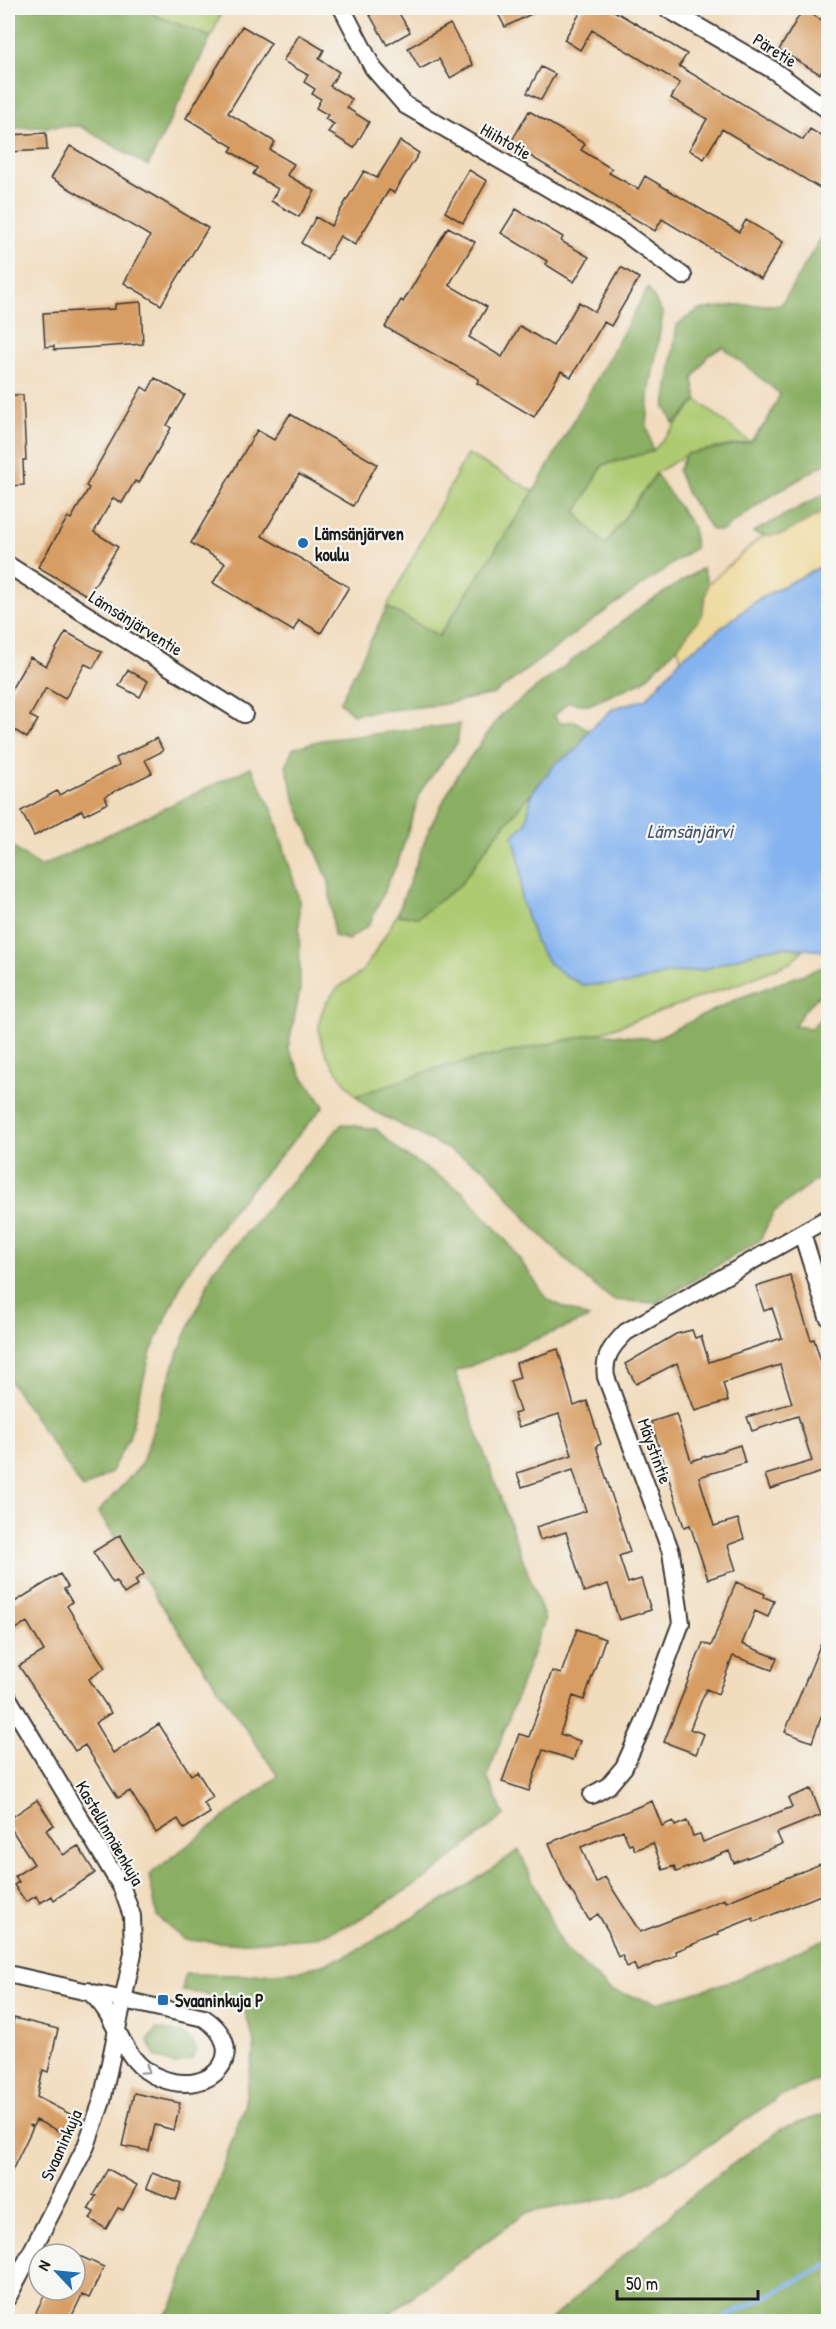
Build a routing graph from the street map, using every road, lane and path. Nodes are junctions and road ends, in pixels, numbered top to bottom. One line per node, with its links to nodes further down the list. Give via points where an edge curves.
1 (342, 8): 4 (street, Hiihtotie, via 373,68 405,105 622,231)
2 (666, 8): 3 (street, Päretie, via 773,70)
3 (828, 110)
4 (683, 276)
5 (8, 565): 6 (street, Lämsänjärventie)
6 (244, 714)
7 (828, 1218): 8 (street, Mäystintie)
8 (802, 1233): 9 (street); 11 (street, Mäystintie, via 626,1332 606,1358 606,1377 671,1552 681,1623 624,1767 608,1786)
9 (828, 1317)
10 (8, 1698): 14 (street, Kastellinmäenkuja, via 122,1888 132,1916 133,1953)
11 (592, 1795)
12 (8, 1974): 13 (street)
13 (88, 1991): 14 (street); 15 (street, via 107,2009)
14 (123, 1999): 15 (street, Svaaninkuja); 15 (street, one-way to 14, via 129,2056 142,2068 181,2084 208,2079 218,2071 225,2057 221,2035 204,2018)
15 (117, 2031): 16 (street, Svaaninkuja, via 102,2101 86,2146)
16 (8, 2297)

